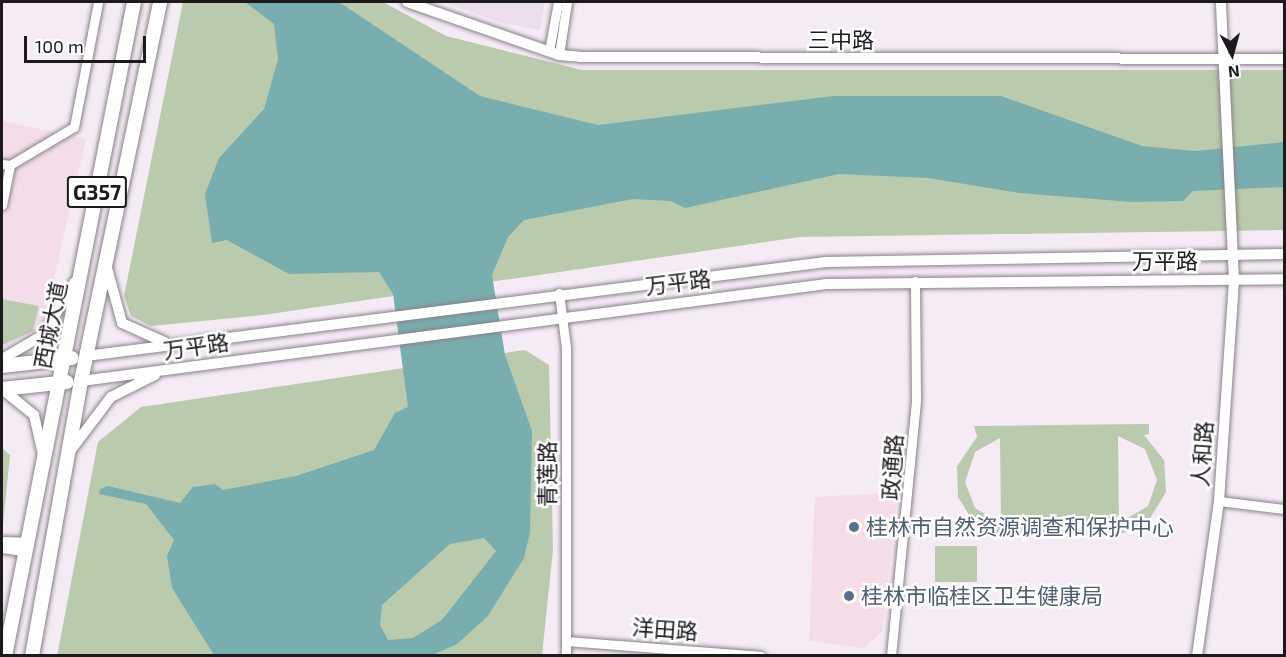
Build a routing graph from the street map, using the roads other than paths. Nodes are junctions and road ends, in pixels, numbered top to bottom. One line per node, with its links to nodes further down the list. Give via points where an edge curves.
1 (98, 2): 11 (street, via 74,127)
2 (134, 2): 16 (highway, 西城大道 / G357)
3 (160, 2): 15 (highway, 西城大道 / G357)
4 (407, 2): 8 (main road, 三中路)
5 (558, 2): 8 (street)
6 (567, 2): 8 (street)
7 (1221, 2): 9 (main road, 人和路)
8 (554, 53): 9 (main road, 三中路, via 676,60)
9 (1222, 59): 10 (main road, 三中路); 14 (main road, 人和路)
10 (1284, 59)
11 (6, 164): 12 (street)
12 (2, 205)
13 (1284, 254): 14 (main road, 万平路)
14 (1233, 255): 18 (main road, 人和路); 20 (main road, 万平路, via 826,262)
15 (106, 260): 22 (main road, via 122,322 149,340); 23 (highway, 西城大道 / G357)
16 (83, 264): 24 (highway, 西城大道 / G357); 25 (main road, via 44,335)
17 (1284, 279): 18 (main road, 万平路)
18 (1234, 280): 19 (main road, 万平路); 33 (main road, 人和路)
19 (915, 281): 21 (main road, 万平路, via 827,284); 43 (street, 政通路, via 916,400)
20 (559, 293): 21 (street, 青莲路); 22 (main road, 万平路)
21 (562, 316): 27 (main road, 万平路); 38 (street, 青莲路)
22 (179, 344): 23 (main road, 万平路)
23 (86, 356): 24 (highway); 28 (highway, 西城大道 / G357)
24 (65, 358): 26 (highway); 29 (highway, 西城大道 / G357)
25 (2, 359)
26 (2, 366)
27 (170, 369): 28 (main road, 万平路); 32 (main road, via 111,397)
28 (81, 381): 29 (highway); 32 (highway, 西城大道)
29 (60, 383): 30 (highway); 31 (highway, 西城大道)
30 (2, 389): 31 (main road, via 34,415)
31 (44, 456): 36 (highway, 西城大道)
32 (67, 458): 40 (highway, 西城大道)
33 (1219, 501): 34 (street); 44 (main road, 人和路)
34 (1284, 509)
35 (2, 541): 36 (street)
36 (24, 547): 37 (street); 39 (highway, 西城大道)
37 (2, 548)
38 (567, 641): 41 (street, 青莲路); 42 (street, 洋田路)
39 (5, 656)
40 (32, 656)
41 (566, 656)
42 (760, 656)
43 (891, 656)
44 (1197, 656)

